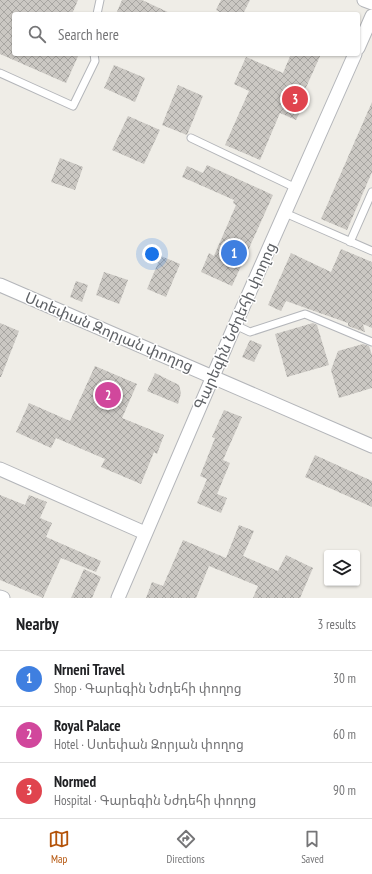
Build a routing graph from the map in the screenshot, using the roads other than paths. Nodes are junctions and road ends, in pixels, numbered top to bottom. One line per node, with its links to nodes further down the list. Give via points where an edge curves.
1 (100, 0): 4 (lane)
2 (364, 0): 3 (street)
3 (372, 3)
4 (97, 12)
5 (372, 16): 6 (street)
6 (360, 43)
7 (94, 56): 9 (lane, via 73,106)
8 (354, 56): 11 (street, Գարեգին Նժդեհի փողոց)
9 (0, 73)
10 (191, 138): 11 (lane)
11 (296, 188): 13 (street, Գարեգին Նժդեհի փողոց)
12 (372, 194): 14 (lane)
13 (285, 214): 14 (lane); 17 (street, Գարեգին Նժդեհի փողոց)
14 (350, 242): 15 (lane)
15 (372, 251)
16 (0, 285): 19 (street, Ստեփան Զորյան փողոց)
17 (235, 325): 18 (lane, via 250,332 305,314); 19 (street, Գարեգին Նժդեհի փողոց)
18 (372, 342)
19 (212, 376): 20 (street, Ստեփան Զորյան փողոց); 22 (street, Գարեգին Նժդեհի փողոց)
20 (372, 446)
21 (0, 469): 22 (street)
22 (145, 533): 23 (street, Գարեգին Նժդեհի փողոց)
23 (118, 598)

